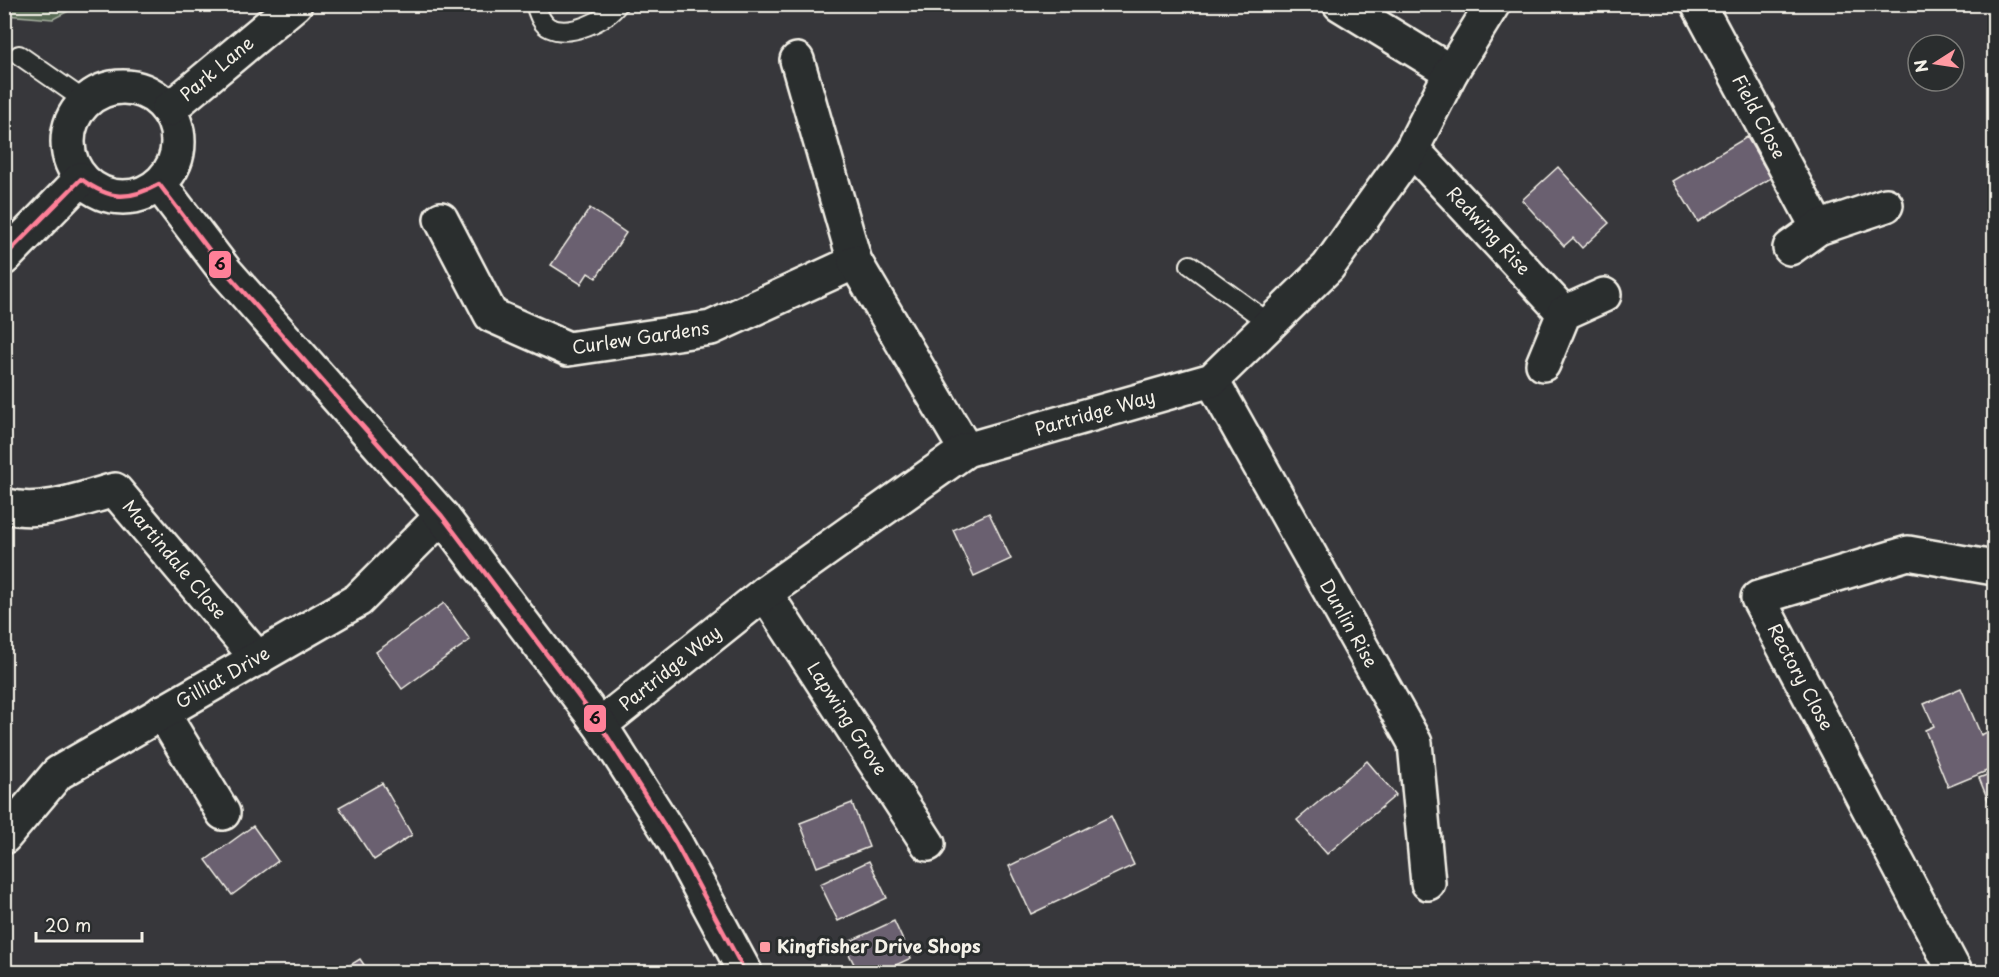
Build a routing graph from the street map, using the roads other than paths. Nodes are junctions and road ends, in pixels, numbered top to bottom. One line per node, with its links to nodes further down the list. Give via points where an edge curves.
1 (295, 4): 11 (street, Park Lane)
2 (535, 4): 3 (lane, via 548,28 560,30 588,26 606,17)
3 (618, 4)
4 (1340, 4): 9 (street)
5 (1493, 4): 9 (street, Partridge Way)
6 (1698, 4): 17 (street, Field Close)
7 (19, 55): 10 (lane)
8 (797, 60): 20 (street)
9 (1451, 72): 12 (street, Partridge Way)
10 (85, 100): 11 (street, via 101,90 138,88 155,96); 13 (street, via 68,130 67,148)
11 (168, 110): 14 (street, via 176,124 178,141 170,172)
12 (1412, 149): 23 (street, Redwing Rise); 24 (street, Partridge Way, via 1328,267)
13 (81, 179): 14 (street, via 110,197 128,198); 19 (street)
14 (159, 184): 29 (street, via 226,272)
15 (1886, 205): 17 (street)
16 (441, 219): 20 (street, Curlew Gardens, via 491,315 568,349 711,328)
17 (1818, 228): 18 (street)
18 (1790, 248)
19 (4, 258)
20 (855, 262): 27 (street)
21 (1190, 265): 24 (lane)
22 (1604, 295): 23 (street)
23 (1564, 313): 25 (street)
24 (1269, 323): 26 (street, Partridge Way)
25 (1543, 364)
26 (1212, 380): 27 (street, Partridge Way); 38 (street, Dunlin Rise, via 1415,743)
27 (966, 450): 31 (street, Partridge Way)
28 (6, 505): 32 (street, Martindale Close, via 40,509 115,490)
29 (442, 516): 32 (street, Gilliat Drive, via 358,600); 34 (street)
30 (1995, 568): 40 (street, Rectory Close, via 1908,553 1758,598)
31 (765, 593): 34 (street, Partridge Way); 37 (street, Lapwing Grove)
32 (258, 659): 33 (street, Gilliat Drive)
33 (162, 712): 35 (street); 36 (street, Gilliat Drive, via 58,773)
34 (600, 725): 39 (street, via 675,842)
35 (223, 813)
36 (4, 837)
37 (928, 844)
38 (1428, 883)
39 (745, 972)
40 (1955, 972)

